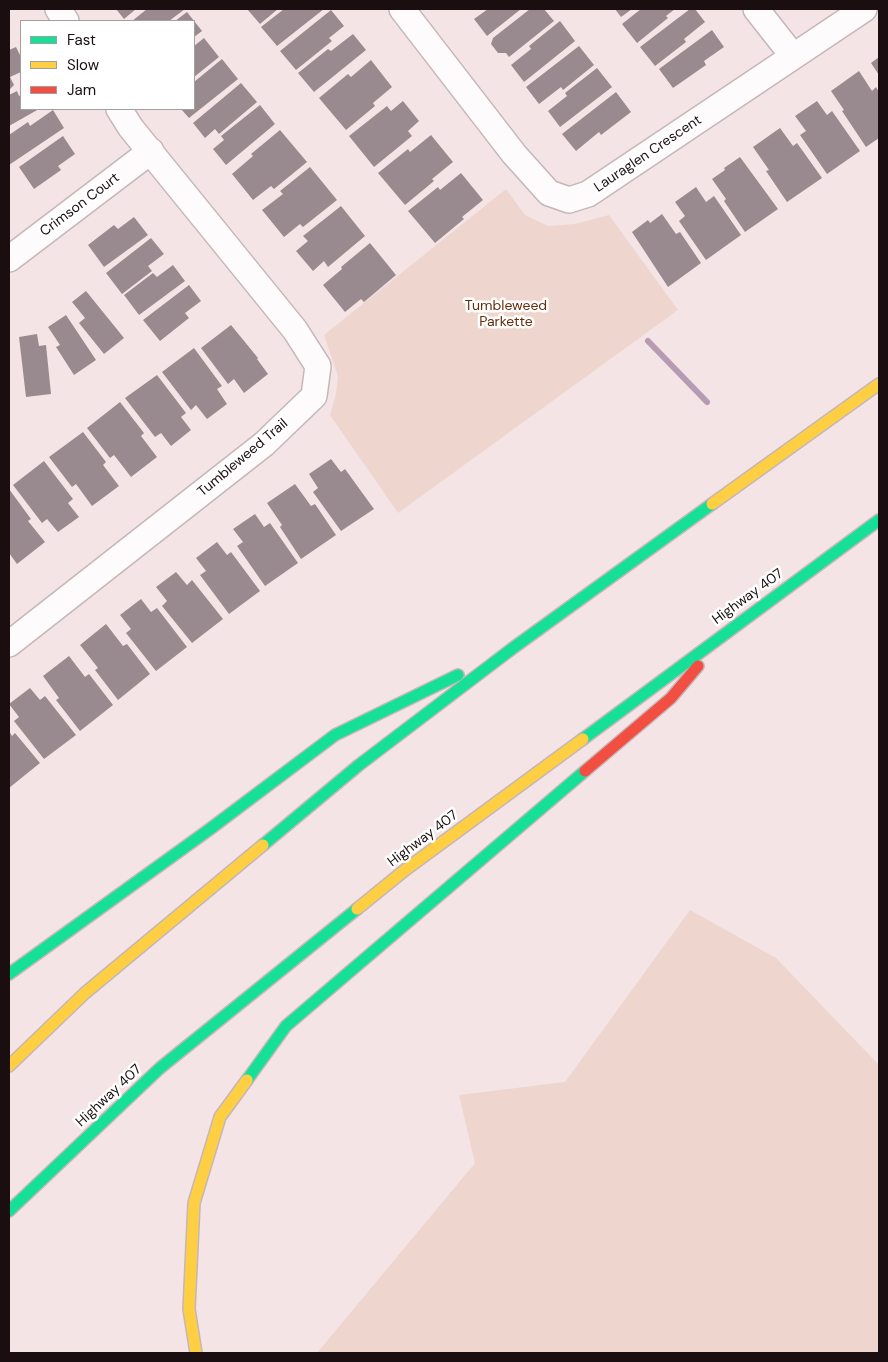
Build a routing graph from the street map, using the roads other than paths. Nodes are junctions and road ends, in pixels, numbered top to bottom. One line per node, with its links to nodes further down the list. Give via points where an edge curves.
1 (58, 9): 5 (street)
2 (402, 9): 6 (street, Lauraglen Crescent, via 514,154 549,193 569,200 588,194)
3 (756, 9): 6 (street)
4 (864, 9): 6 (street, Lauraglen Crescent)
5 (65, 20)
6 (793, 56)
7 (120, 110): 8 (street, Tumbleweed Trail)
8 (150, 151): 9 (street, Crimson Court); 13 (street, Tumbleweed Trail, via 295,330 318,366 314,396 264,444)
9 (9, 259)
10 (879, 384): 14 (highway)
11 (879, 520): 12 (highway, Highway 407)
12 (731, 628): 17 (highway, Highway 407, via 397,876 160,1068); 18 (highway, via 671,698 281,1034 220,1117 194,1203 188,1309)
13 (9, 644)
14 (513, 648): 15 (highway, via 335,734); 16 (highway, via 351,772 85,993)
15 (9, 974)
16 (9, 1066)
17 (9, 1211)
18 (196, 1353)

